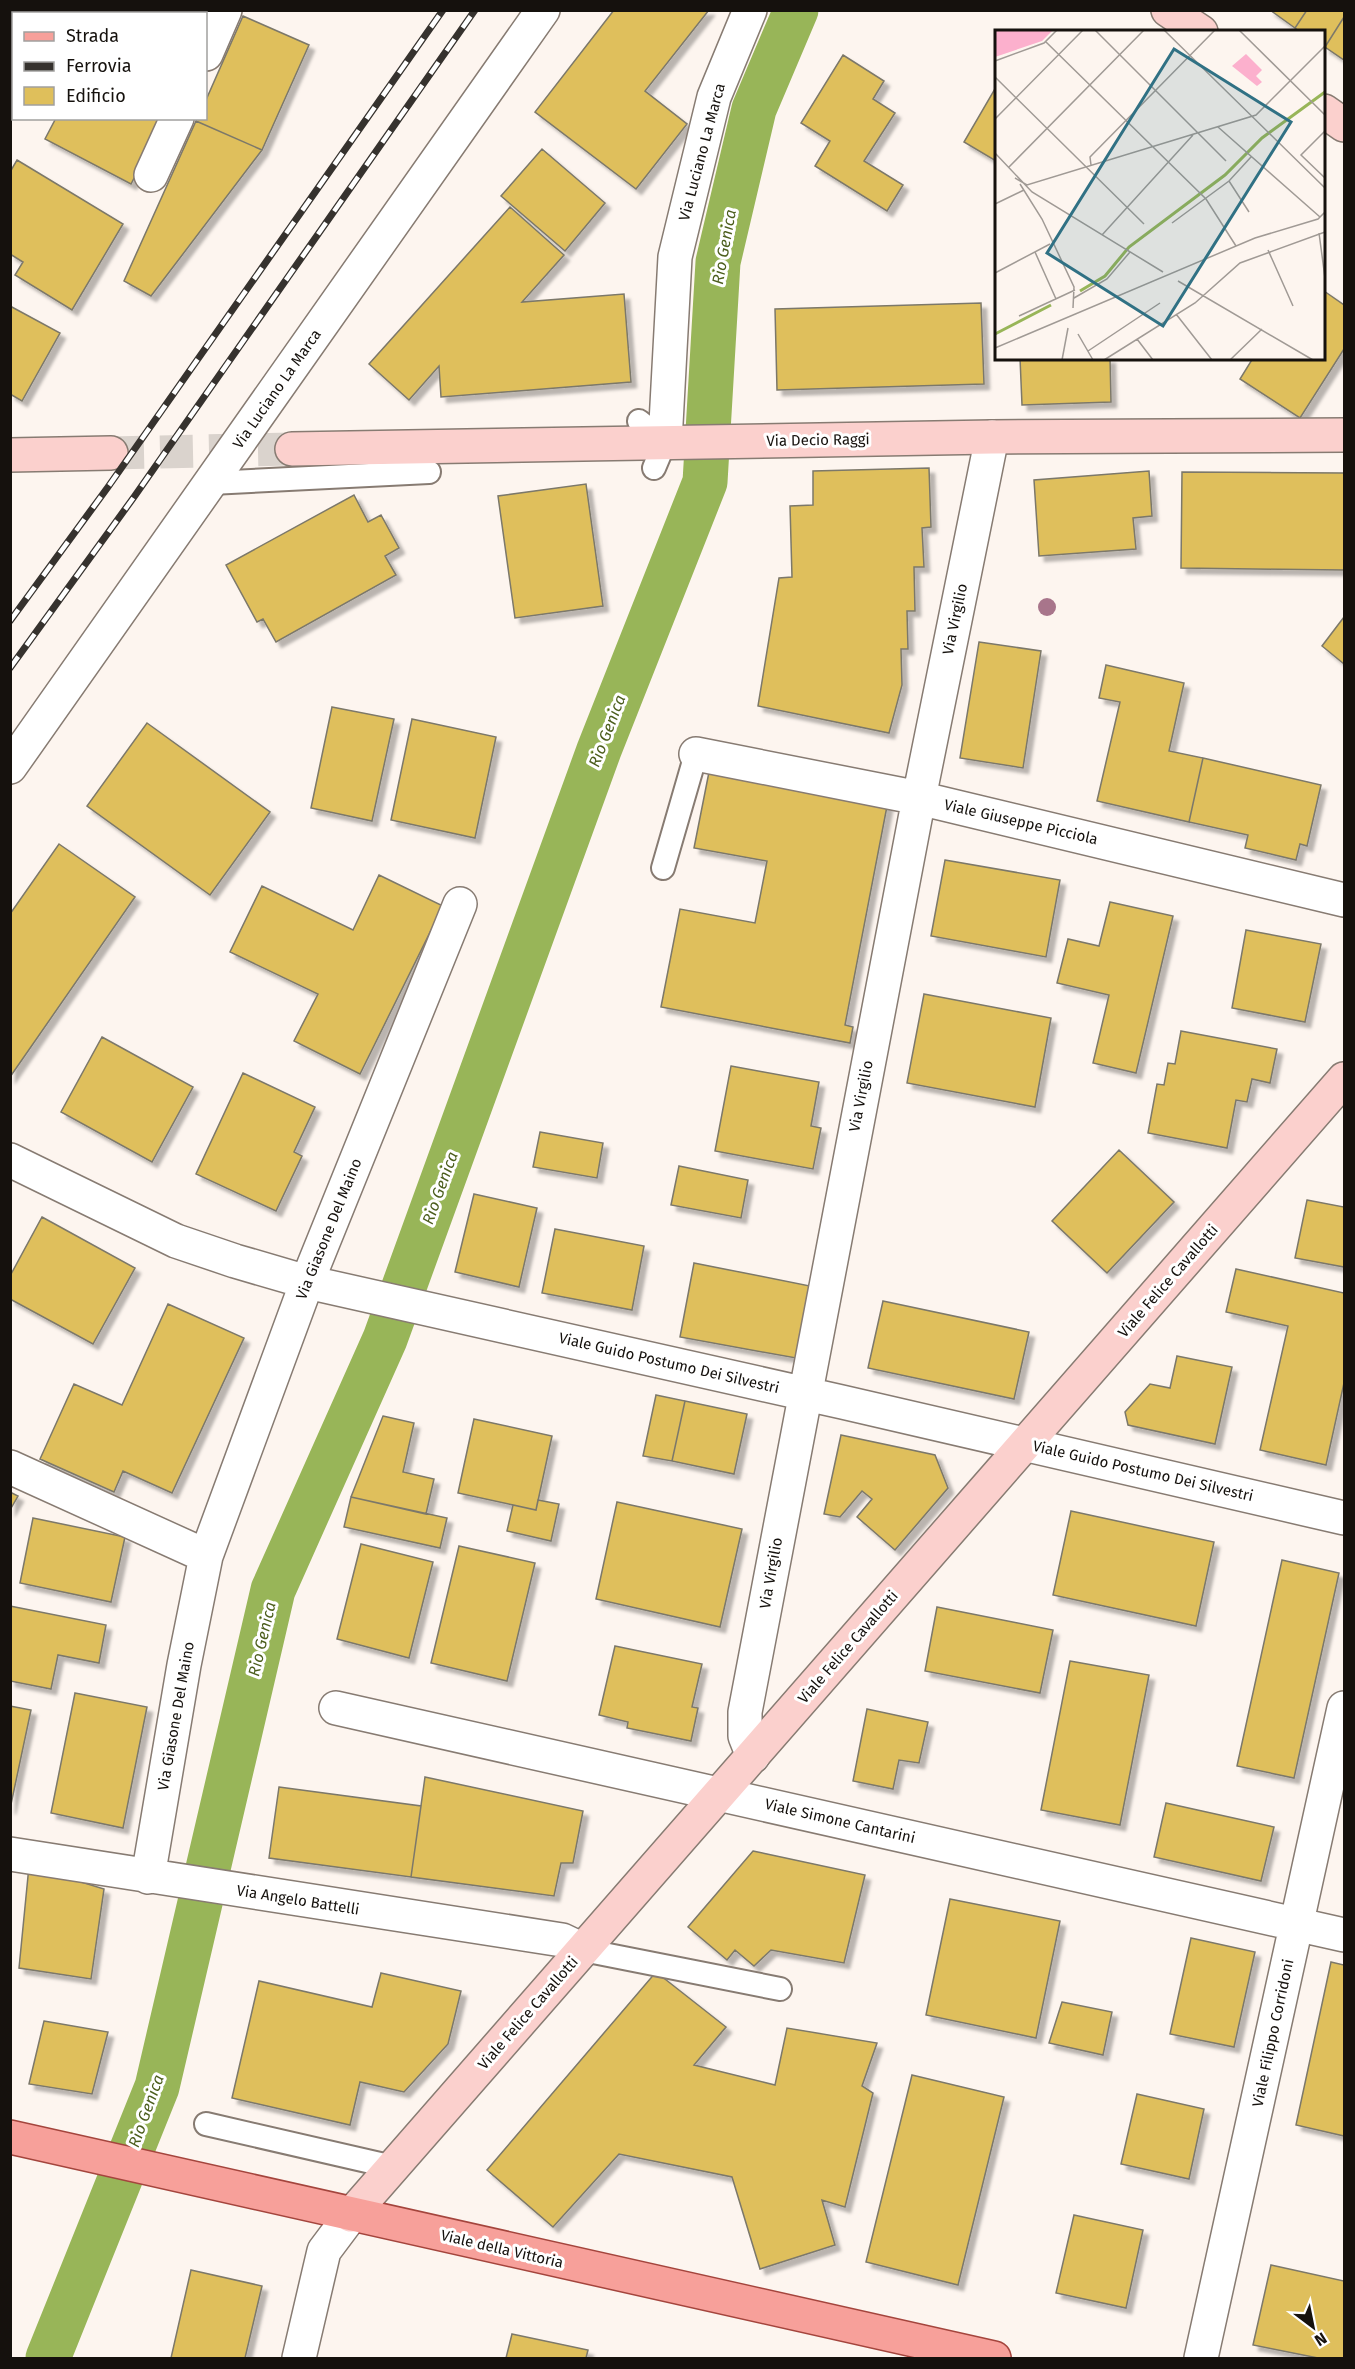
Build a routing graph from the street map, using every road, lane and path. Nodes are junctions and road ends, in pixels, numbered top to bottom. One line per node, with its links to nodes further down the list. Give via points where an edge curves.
1 (225, 10): 6 (street)
2 (543, 10): 19 (street, Via Luciano La Marca)
3 (750, 10): 15 (street, Via Luciano La Marca, via 714,97 675,257)
4 (1168, 10): 5 (street)
5 (1197, 30)
6 (207, 52)
7 (1325, 112): 9 (street)
8 (176, 120): 10 (street)
9 (1344, 124)
10 (151, 175)
11 (639, 421): 15 (lane)
12 (1344, 435): 13 (street, Via Decio Raggi)
13 (992, 437): 15 (street, Via Decio Raggi, via 750,441); 22 (street, Via Virgilio)
14 (292, 449): 15 (street, Via Decio Raggi)
15 (667, 450)
16 (111, 453): 17 (street)
17 (10, 455)
18 (429, 472): 19 (lane)
19 (211, 483): 21 (street, Via Luciano La Marca)
20 (696, 754): 22 (street, Viale Giuseppe Picciola); 23 (lane)
21 (10, 767)
22 (919, 798): 24 (street, Viale Giuseppe Picciola); 29 (street, Via Virgilio)
23 (663, 868)
24 (1344, 900)
25 (460, 904): 28 (street, Via Giasone Del Maino)
26 (1344, 1079): 30 (street, Viale Felice Cavallotti)
27 (10, 1161): 28 (street, Viale Guido Postumo Dei Silvestri, via 176,1241)
28 (307, 1282): 29 (street, Viale Guido Postumo Dei Silvestri); 33 (street, Via Giasone Del Maino)
29 (804, 1393): 30 (street, Viale Guido Postumo Dei Silvestri); 36 (street, Via Virgilio, via 745,1712 745,1736)
30 (1025, 1444): 32 (street, Viale Guido Postumo Dei Silvestri); 36 (street, Viale Felice Cavallotti)
31 (10, 1467): 33 (street)
32 (1344, 1518)
33 (206, 1556): 39 (street, Via Giasone Del Maino)
34 (336, 1708): 37 (street, Viale Simone Cantarini)
35 (1344, 1708): 40 (street, Viale Filippo Corridoni)
36 (753, 1756): 37 (street, Viale Felice Cavallotti)
37 (720, 1793): 40 (street, Viale Simone Cantarini); 42 (street, Viale Felice Cavallotti)
38 (10, 1854): 39 (street, Via Angelo Battelli)
39 (148, 1876): 42 (street, Via Angelo Battelli, via 562,1940)
40 (1297, 1924): 41 (street, Viale Simone Cantarini); 50 (street, Viale Filippo Corridoni)
41 (1344, 1935)
42 (583, 1950): 43 (lane); 46 (street, Viale Felice Cavallotti)
43 (780, 1989)
44 (206, 2124): 46 (lane)
45 (10, 2137): 47 (main road, Viale della Vittoria)
46 (393, 2167): 47 (street, Viale Felice Cavallotti)
47 (351, 2215): 48 (street, via 324,2251); 49 (main road, Viale della Vittoria)
48 (299, 2358)
49 (994, 2358)
50 (1201, 2358)

